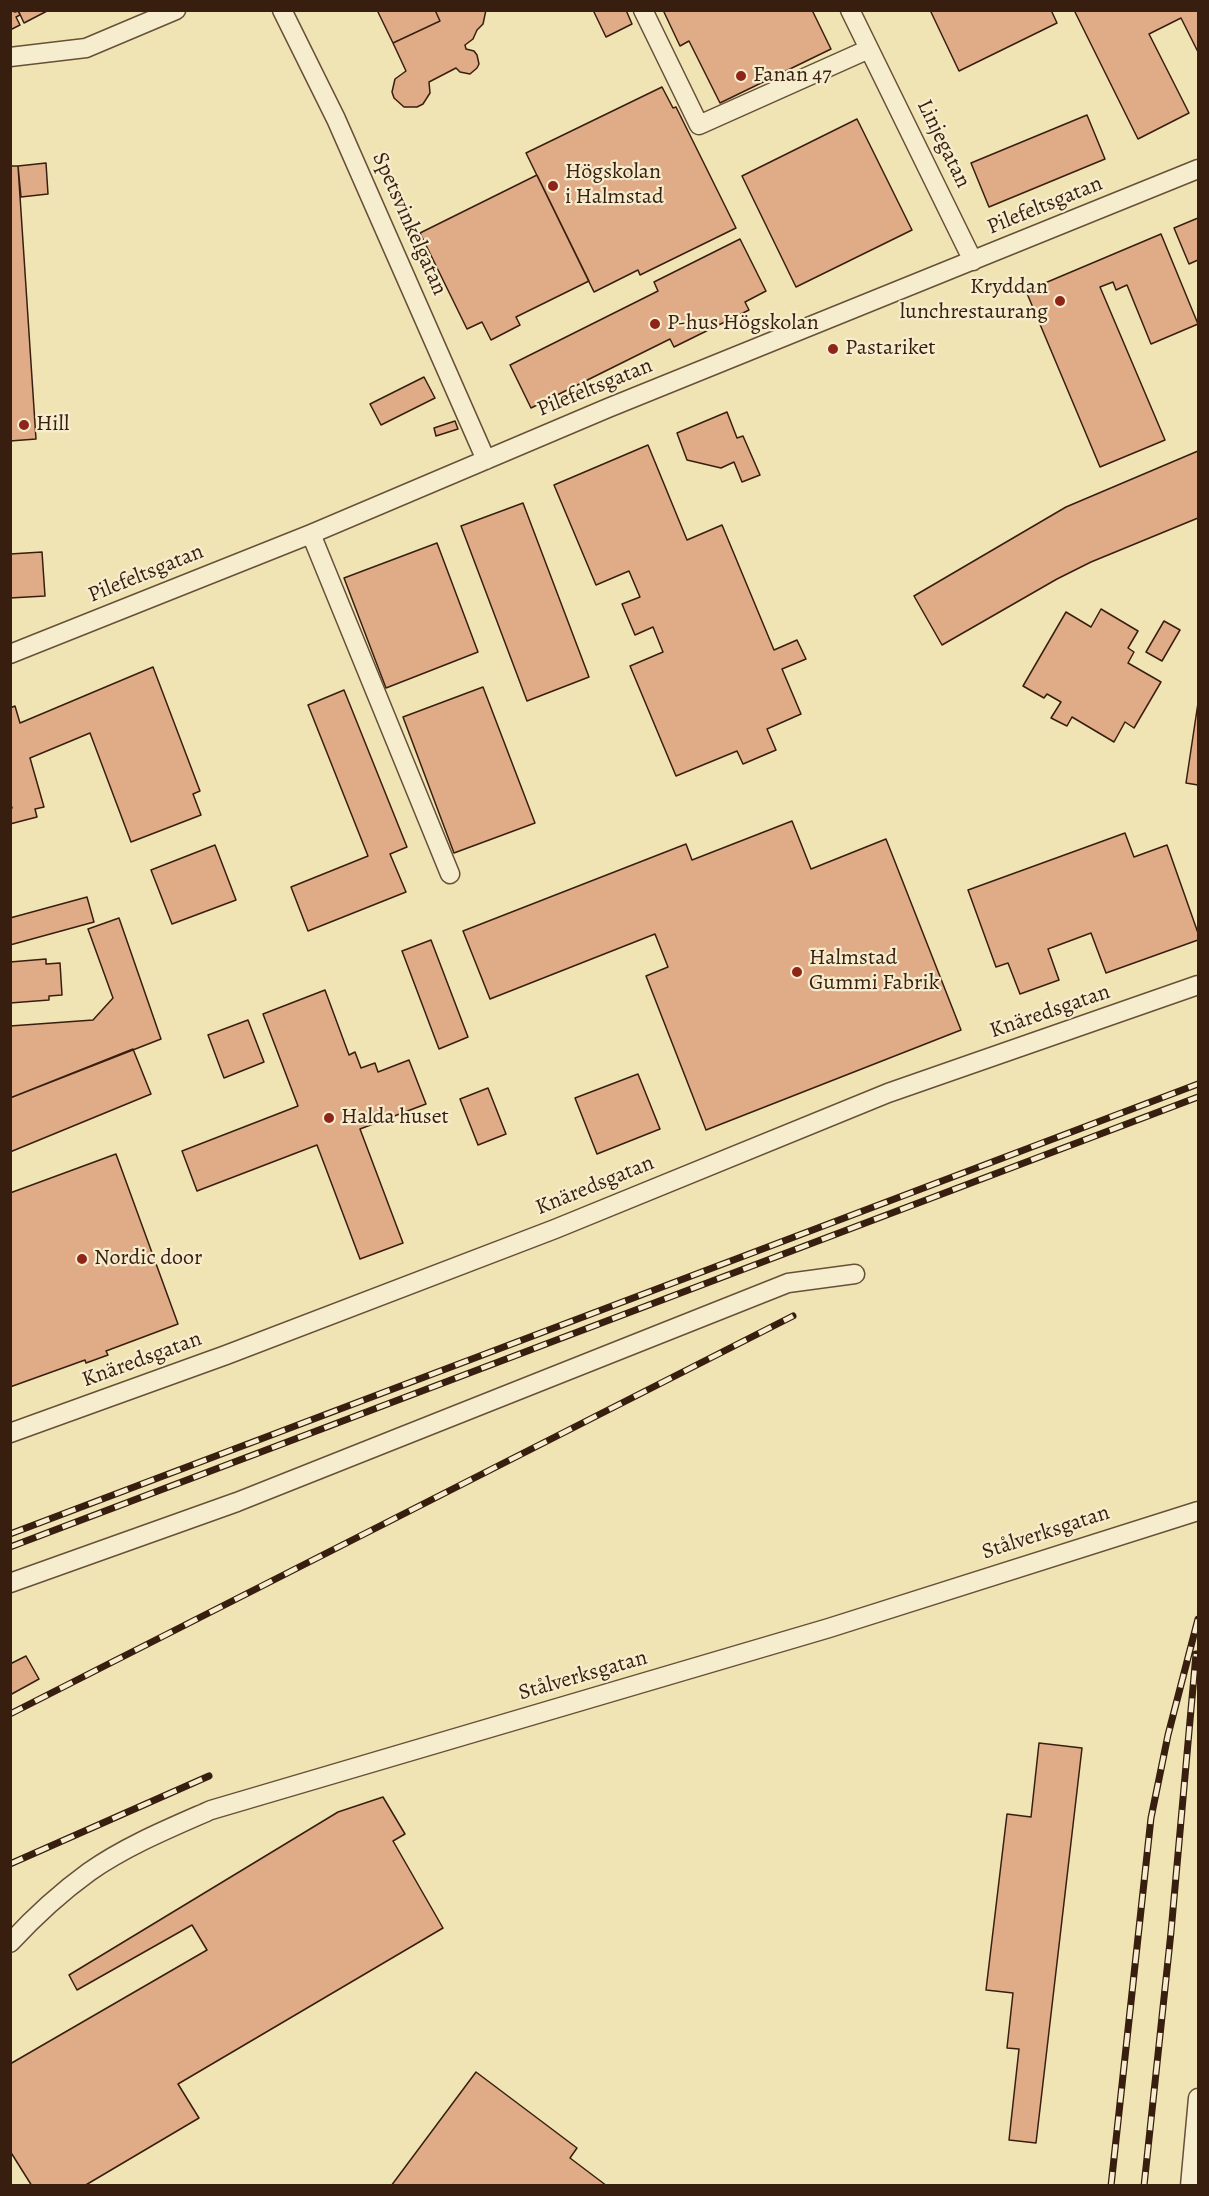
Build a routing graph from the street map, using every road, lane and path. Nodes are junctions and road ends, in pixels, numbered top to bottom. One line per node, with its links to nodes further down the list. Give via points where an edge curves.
1 (176, 10): 6 (street, via 86,48)
2 (282, 10): 9 (street, Spetsvinkelgatan, via 346,141)
3 (643, 10): 5 (street, via 699,125)
4 (850, 10): 5 (street, Linjegatan)
5 (869, 49): 8 (street, Linjegatan)
6 (10, 57)
7 (1198, 169): 8 (street, Pilefeltsgatan)
8 (974, 261): 9 (street, Pilefeltsgatan)
9 (486, 460): 10 (street, Pilefeltsgatan)
10 (311, 534): 11 (street, Pilefeltsgatan); 12 (street)
11 (10, 654)
12 (450, 874)
13 (1198, 985): 15 (street, Knäredsgatan, via 888,1093 522,1241)
14 (855, 1274): 17 (street, via 788,1283 237,1502)
15 (10, 1433)
16 (1198, 1511): 18 (street, Stålverksgatan, via 829,1628 211,1810 145,1839 89,1872 34,1917)
17 (10, 1583)
18 (10, 1943)
19 (1198, 2098): 20 (street)
20 (1190, 2186)

